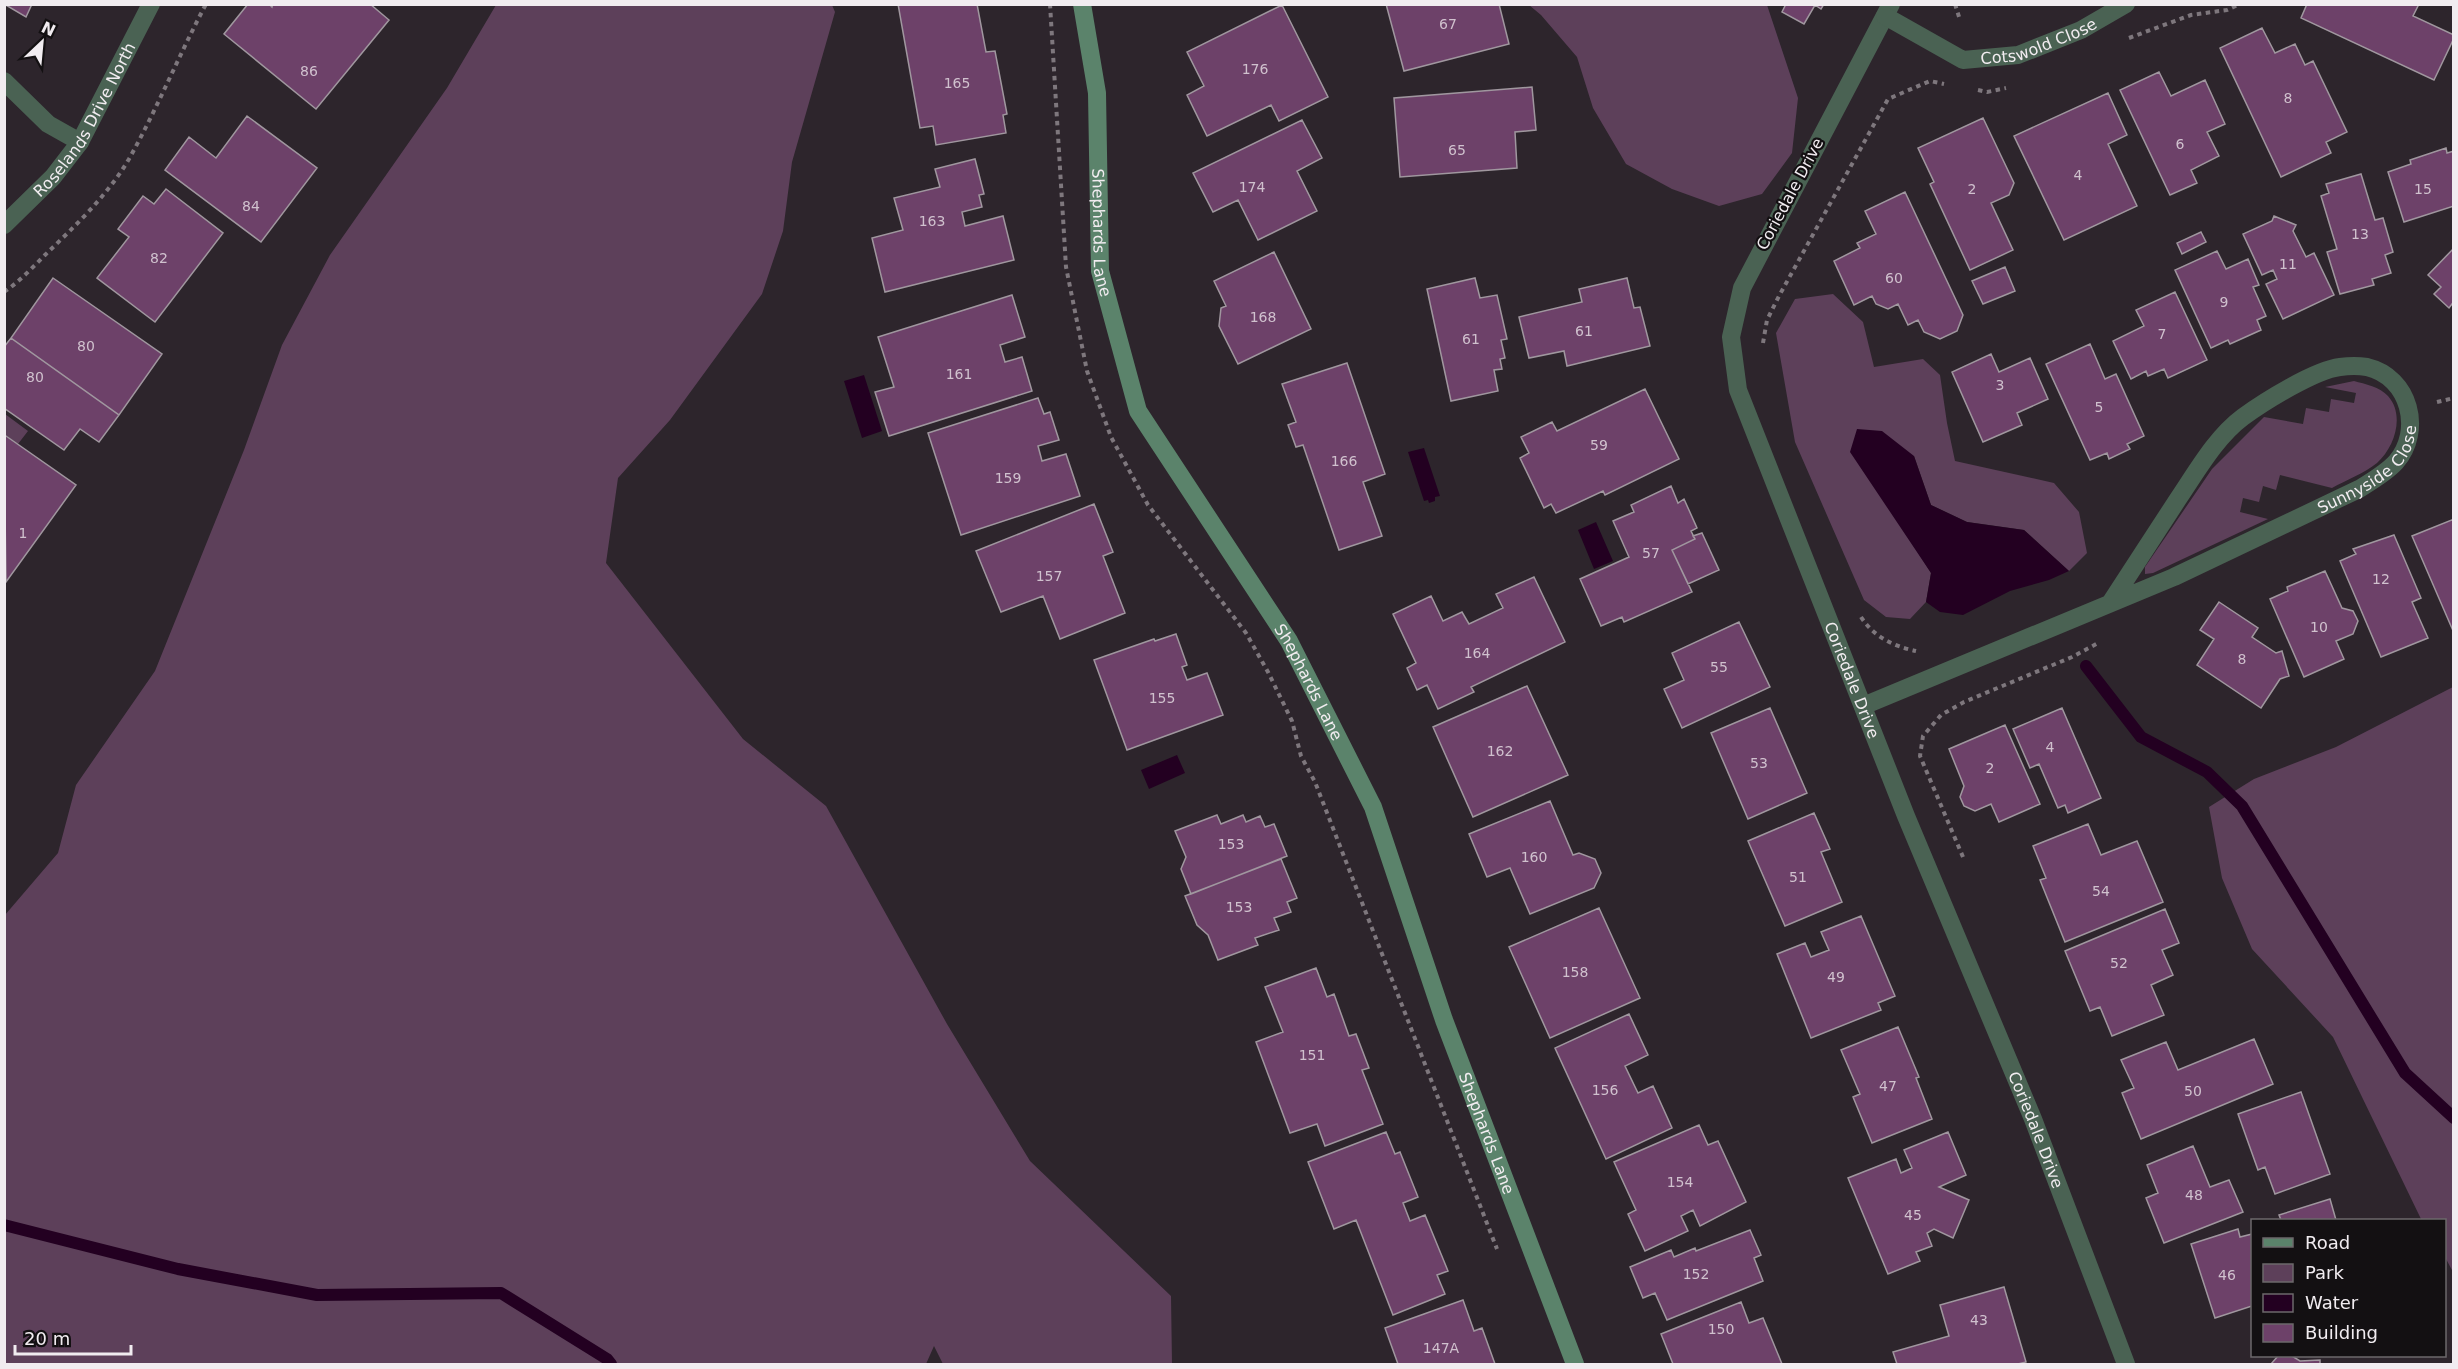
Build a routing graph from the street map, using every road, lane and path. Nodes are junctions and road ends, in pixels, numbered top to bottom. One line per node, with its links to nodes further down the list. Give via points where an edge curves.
1 (152, 4): 15 (street, Roselands Drive North)
2 (206, 4): 17 (path, via 128,162 67,233)
3 (1050, 4): 29 (path, via 1066,267 1090,382 1111,437 1148,505 1246,633 1292,721 1301,756 1315,782)
4 (1082, 4): 30 (street, Shephards Lane, via 1097,93 1100,271 1138,411 1289,641 1373,807 1444,1020)
5 (1955, 4): 9 (path)
6 (2126, 4): 8 (street, Cotswold Close, via 2081,30 2018,55 1963,60)
7 (2240, 4): 10 (path, via 2227,10 2191,15)
8 (1888, 10): 27 (street, Coriedale Drive, via 1742,288 1731,337 1738,390)
9 (1960, 20)
10 (2119, 43)
11 (4, 81): 15 (street, via 48,124)
12 (1952, 86): 18 (path, via 1930,81 1888,99 1779,296 1767,320)
13 (2010, 87): 14 (path, via 1987,92)
14 (1975, 90)
15 (80, 142): 16 (street, Roselands Drive North, via 60,169)
16 (4, 225)
17 (4, 292)
18 (1762, 348)
19 (2433, 395): 21 (path)
20 (2454, 398): 21 (path)
21 (2436, 402): 22 (path)
22 (2436, 412)
23 (2111, 602): 23 (street, Sunnyside Close, via 2324,507 2379,476 2397,461 2412,425 2409,406 2400,388 2367,367 2338,367 2301,382 2242,418 2215,446); 27 (street, Sunnyside Close)
24 (1858, 612): 26 (path, via 1868,628 1892,645)
25 (2109, 637): 28 (path, via 2072,657 1964,702 1941,715 1923,736 1920,756)
26 (1918, 651)
27 (1863, 706): 31 (street, Coriedale Drive, via 2033,1119)
28 (1963, 857)
29 (1502, 1260)
30 (1575, 1365)
31 (2126, 1365)

